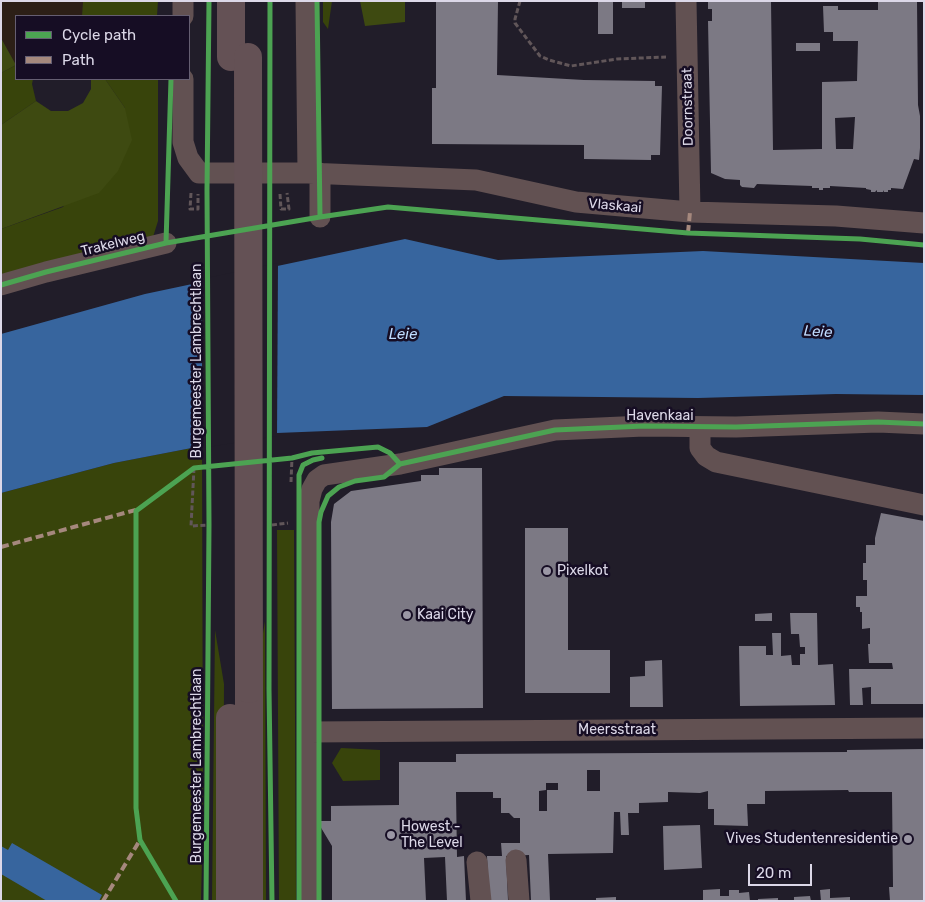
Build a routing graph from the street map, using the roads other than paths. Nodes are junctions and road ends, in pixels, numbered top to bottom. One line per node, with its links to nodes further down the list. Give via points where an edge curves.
1 (183, 1): 6 (street)
2 (231, 1): 7 (main road)
3 (248, 1): 7 (main road)
4 (306, 1): 9 (street)
5 (686, 1): 10 (street, Doornstraat)
6 (183, 15)
7 (240, 57): 18 (main road)
8 (183, 80): 9 (street, Vlaskaai, via 183,142 198,173)
9 (314, 173): 10 (street, Vlaskaai, via 476,180 576,202); 11 (street)
10 (690, 212): 12 (street, Vlaskaai, via 836,216)
11 (320, 216)
12 (924, 223)
13 (166, 243): 14 (street, Trakelweg)
14 (1, 285)
15 (924, 424): 16 (street, Havenkaai, via 878,422)
16 (700, 427): 17 (street, Havenkaai, via 700,448 716,462); 20 (street, Havenkaai, via 555,430 400,464 324,475 317,480 310,501)
17 (924, 505)
18 (240, 689): 23 (main road); 24 (main road)
19 (924, 728): 20 (street, Meersstraat)
20 (309, 732): 25 (street)
21 (516, 860): 27 (street)
22 (477, 862): 26 (street)
23 (230, 901)
24 (249, 901)
25 (310, 901)
26 (480, 901)
27 (519, 901)

